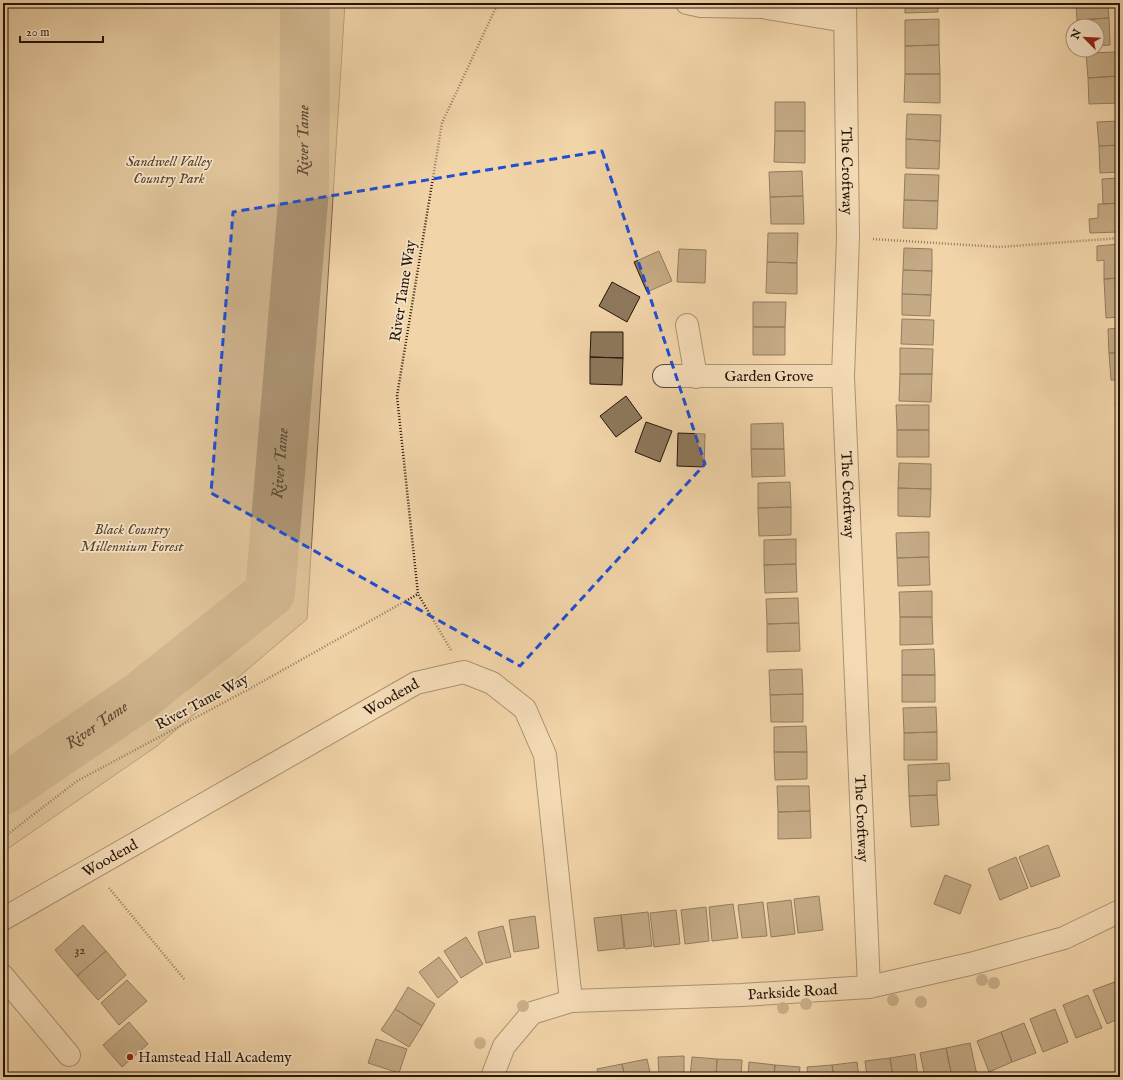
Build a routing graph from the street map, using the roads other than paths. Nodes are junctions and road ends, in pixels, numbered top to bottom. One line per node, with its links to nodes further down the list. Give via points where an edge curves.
1 (687, 3): 2 (street, via 701,6)
2 (845, 12): 5 (street, The Croftway, via 848,236)
3 (687, 326): 6 (street)
4 (664, 376): 6 (street, Garden Grove)
5 (843, 376): 6 (street, Garden Grove); 10 (street, The Croftway)
6 (696, 377)
7 (1120, 911): 10 (street, Parkside Road, via 1064,938 970,964)
8 (3, 919): 11 (street, Woodend, via 416,683 464,672 492,683 525,709 545,755)
9 (3, 976): 12 (street)
10 (869, 987): 11 (street, Parkside Road, via 742,995)
11 (571, 1001): 13 (street, Parkside Road, via 532,1013 504,1046)
12 (69, 1055)
13 (492, 1077)

